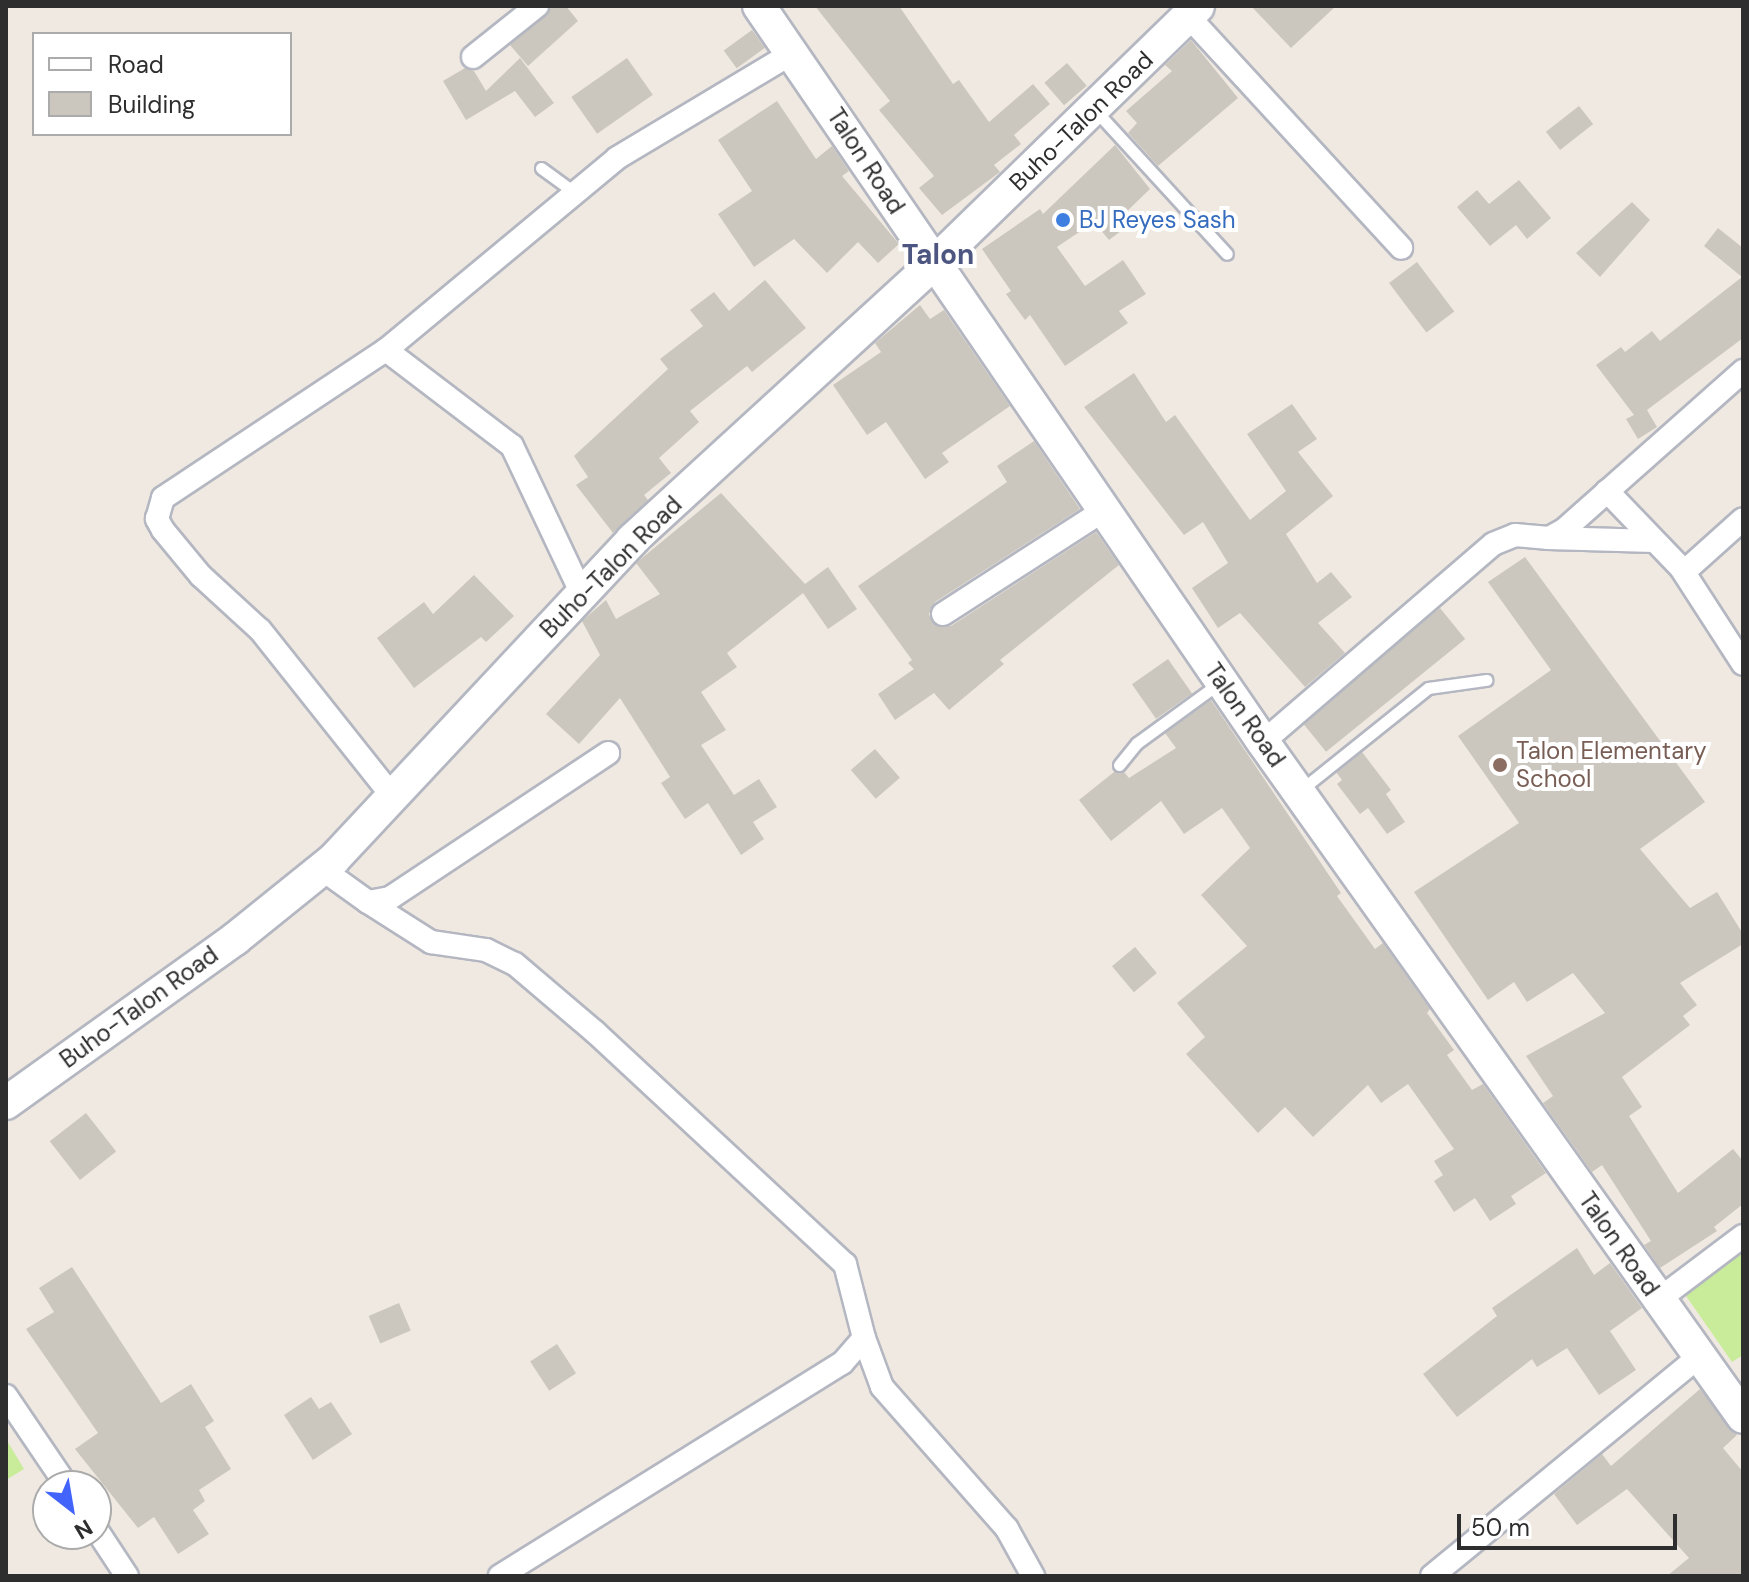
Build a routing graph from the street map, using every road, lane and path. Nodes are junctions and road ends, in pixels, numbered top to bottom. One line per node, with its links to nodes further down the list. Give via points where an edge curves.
1 (537, 6): 5 (street)
2 (759, 6): 4 (street, Talon Road)
3 (1186, 12): 6 (street, Buho-Talon Road); 9 (street)
4 (794, 52): 8 (street, via 617,158); 11 (street, Talon Road)
5 (473, 57)
6 (1094, 108): 10 (lane); 11 (street, Buho-Talon Road)
7 (541, 168): 8 (lane)
8 (574, 192): 12 (street)
9 (1401, 248)
10 (1227, 254)
11 (932, 265): 15 (street, Talon Road); 20 (street, Buho-Talon Road, via 632,540)
12 (386, 350): 20 (street, via 512,446); 29 (street, via 163,498 157,519 201,576 260,630)
13 (1743, 371): 14 (street)
14 (1607, 491): 17 (street, via 1565,529); 18 (street)
15 (1103, 511): 21 (street); 24 (street, Talon Road)
16 (1743, 519): 19 (street)
17 (1544, 538): 18 (street); 25 (street, via 1515,535 1493,544)
18 (1654, 541): 19 (street)
19 (1684, 572): 22 (street)
20 (582, 594): 29 (street, Buho-Talon Road)
21 (943, 614)
22 (1743, 664)
23 (1486, 680): 28 (lane, via 1453,681 1409,700)
24 (1222, 682): 25 (street, Talon Road); 27 (lane, via 1137,743)
25 (1263, 742): 28 (street, Talon Road)
26 (608, 753): 31 (street, via 390,898)
27 (1119, 765)
28 (1299, 792): 34 (street, Talon Road)
29 (393, 797): 30 (street, Buho-Talon Road)
30 (322, 869): 31 (street); 32 (street, Buho-Talon Road, via 235,939)
31 (368, 902): 35 (street, via 431,942 486,950 515,964 595,1032 845,1264)
32 (6, 1103)
33 (1743, 1236): 34 (street)
34 (1658, 1300): 36 (street, Talon Road)
35 (864, 1338): 42 (street, via 842,1363); 43 (street, via 882,1387 1007,1529)
36 (1701, 1355): 38 (street, Talon Road); 44 (street)
37 (6, 1396): 39 (street)
38 (1743, 1417)
39 (56, 1470)
40 (110, 1550): 41 (street)
41 (127, 1576)
42 (500, 1576)
43 (1033, 1576)
44 (1432, 1576)

